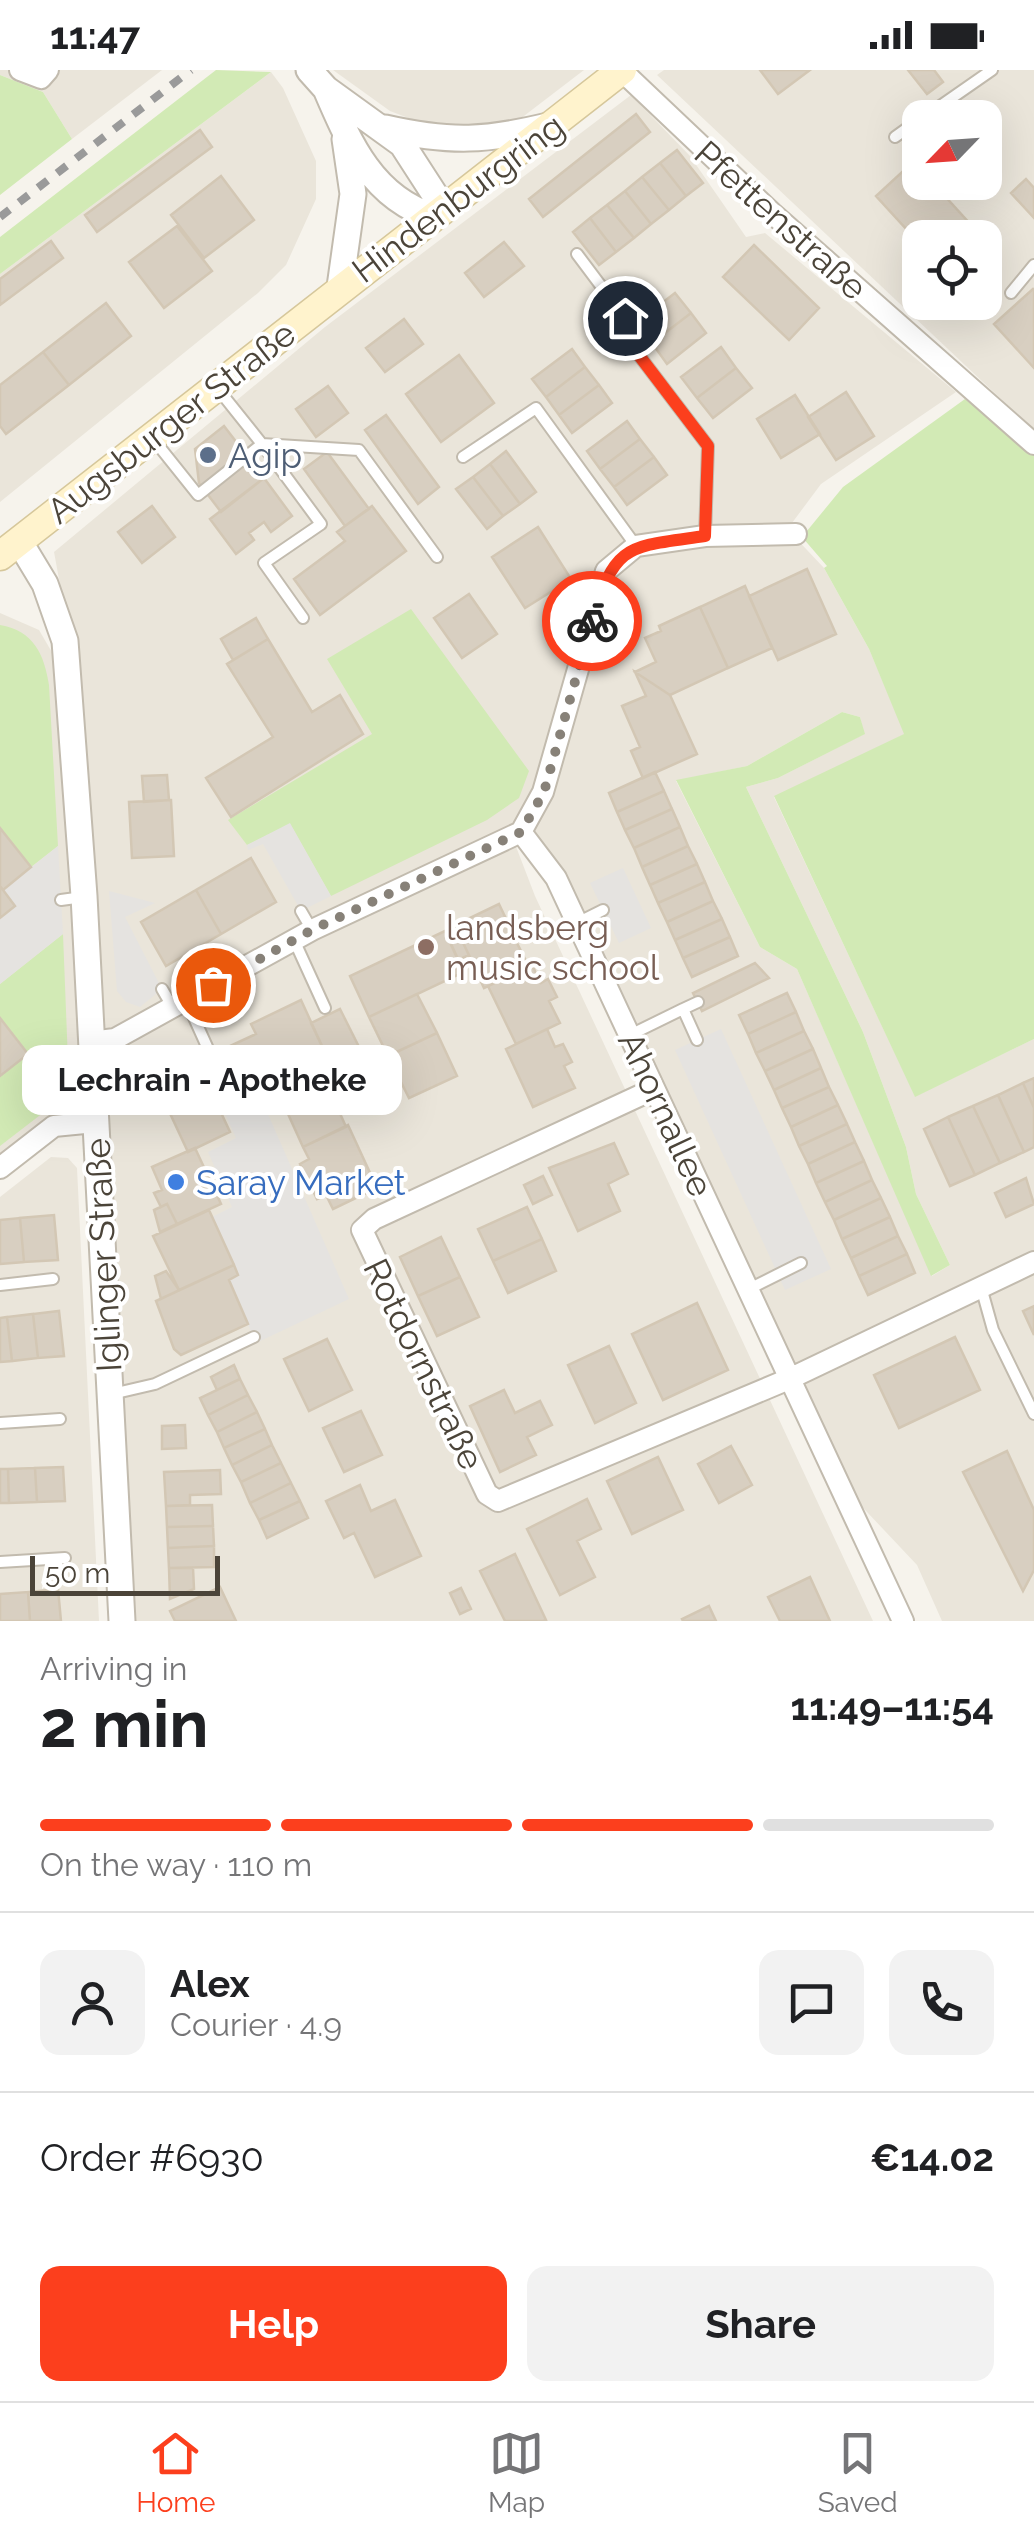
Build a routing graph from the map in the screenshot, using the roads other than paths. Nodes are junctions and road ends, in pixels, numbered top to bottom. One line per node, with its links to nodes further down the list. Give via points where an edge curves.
1 (20, 70): 2 (street, via 41,78)
2 (48, 70)
3 (622, 70): 7 (main road, Hindenburgring); 20 (street, Pfettenstraße, via 772,213)
4 (992, 70): 6 (lane)
5 (318, 80): 8 (street); 9 (street)
6 (948, 100)
7 (556, 124): 8 (street, via 466,141); 12 (main road, Hindenburgring)
8 (385, 128): 12 (street, via 402,144)
9 (343, 129): 12 (street, via 387,195); 15 (street, via 353,194)
10 (902, 132): 11 (lane)
11 (895, 137)
12 (439, 213): 15 (main road, Hindenburgring)
13 (577, 254): 23 (lane, via 625,318 622,333 708,446)
14 (1034, 266): 16 (lane)
15 (340, 287): 17 (main road, Augsburger Straße)
16 (1011, 293)
17 (217, 387): 18 (main road, Augsburger Straße); 19 (lane)
18 (153, 439): 19 (lane, via 198,495); 25 (main road, Augsburger Straße)
19 (262, 444): 26 (lane, via 359,450); 27 (lane, via 321,524 264,563)
20 (1034, 444)
21 (463, 457): 24 (lane, via 536,408)
22 (796, 534): 23 (street)
23 (705, 536): 24 (street)
24 (636, 546): 28 (street, via 606,571 544,792)
25 (10, 548): 39 (street, Iglinger Straße, via 45,584 65,642 73,898)
26 (437, 557)
27 (303, 618)
28 (521, 832): 31 (street, Ahornallee, via 556,878); 32 (street)
29 (603, 910): 31 (lane)
30 (301, 911): 32 (lane)
31 (577, 922): 37 (street, Ahornallee)
32 (303, 935): 33 (street); 35 (lane)
33 (174, 999): 39 (street, via 115,1038); 41 (lane)
34 (698, 1002): 36 (lane)
35 (326, 1008)
36 (683, 1009): 37 (lane); 38 (lane)
37 (630, 1035): 40 (street, Ahornallee)
38 (697, 1040)
39 (90, 1042): 42 (street, Iglinger Straße)
40 (654, 1089): 49 (street, Ahornallee); 51 (street, Rotdornstraße, via 374,1219 362,1230 364,1241 487,1494 498,1501)
41 (227, 1091)
42 (95, 1122): 43 (street, via 54,1126); 52 (street, Iglinger Straße)
43 (0, 1168)
44 (1034, 1262): 48 (street)
45 (801, 1263): 49 (lane)
46 (52, 1279): 47 (lane)
47 (0, 1285)
48 (980, 1286): 51 (street); 53 (lane, via 993,1330)
49 (748, 1289): 51 (street, Ahornallee)
50 (254, 1338): 52 (lane, via 155,1384)
51 (789, 1379): 59 (street, Ahornallee)
52 (110, 1394): 58 (street, Iglinger Straße)
53 (1034, 1414)
54 (60, 1418): 55 (lane)
55 (0, 1422)
56 (65, 1558): 57 (lane)
57 (0, 1562)
58 (122, 1621)
59 (903, 1621)

